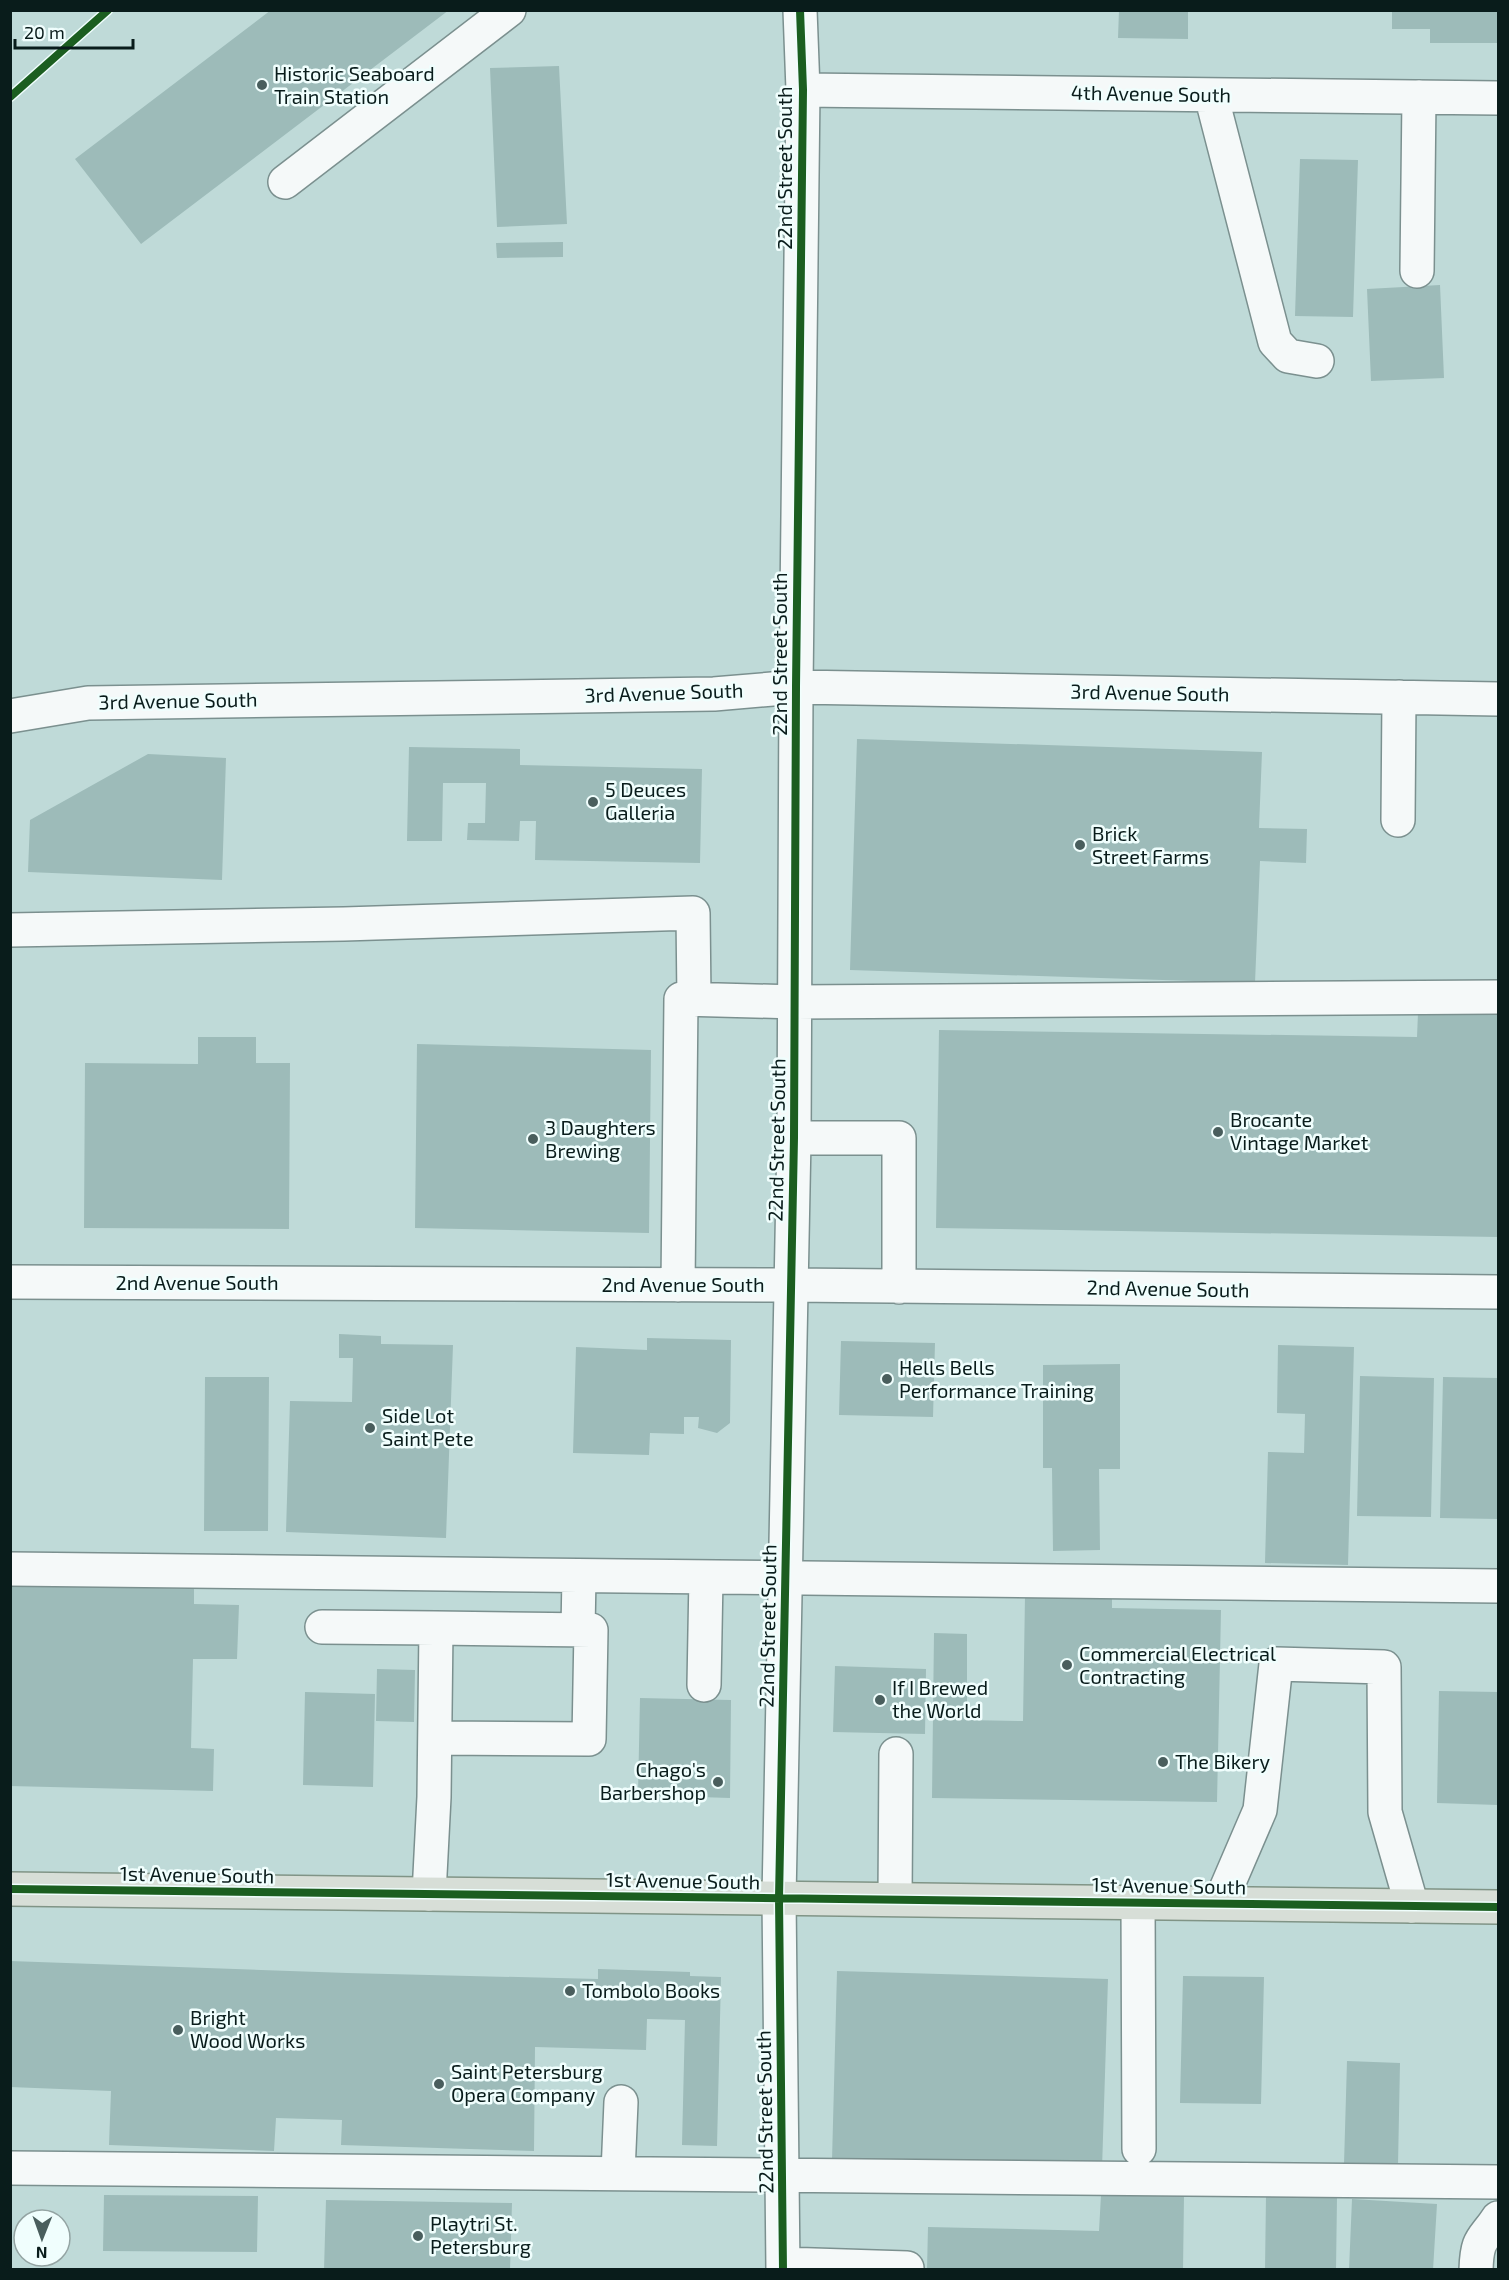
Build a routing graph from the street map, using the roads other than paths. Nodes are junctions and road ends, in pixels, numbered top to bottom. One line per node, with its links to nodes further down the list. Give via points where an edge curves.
1 (509, 10): 7 (street)
2 (801, 10): 3 (street, 22nd Street South)
3 (803, 90): 4 (street, 4th Avenue South); 10 (street, 22nd Street South)
4 (1211, 95): 5 (street, 4th Avenue South); 9 (street, via 1275,342 1288,356)
5 (1419, 97): 6 (street, 4th Avenue South); 8 (street)
6 (1498, 98)
7 (285, 182)
8 (1417, 271)
9 (1317, 361)
10 (796, 687): 11 (street, 3rd Avenue South); 13 (street, 3rd Avenue South, via 714,694 88,703); 18 (street, 22nd Street South)
11 (1399, 697): 12 (street, 3rd Avenue South); 14 (street)
12 (1498, 699)
13 (10, 716)
14 (1398, 820)
15 (10, 930): 17 (street, via 693,914)
16 (1498, 997): 18 (street)
17 (688, 999): 18 (street); 21 (street)
18 (796, 1002): 19 (street, 22nd Street South)
19 (794, 1138): 22 (street, 22nd Street South); 23 (street, via 899,1138)
20 (10, 1282): 21 (street, 2nd Avenue South)
21 (678, 1285): 22 (street, 2nd Avenue South)
22 (791, 1286): 23 (street, 2nd Avenue South); 28 (street, 22nd Street South)
23 (899, 1287): 24 (street, 2nd Avenue South)
24 (1498, 1292)
25 (10, 1569): 26 (street)
26 (579, 1576): 27 (street); 32 (street)
27 (706, 1577): 28 (street); 33 (street)
28 (786, 1578): 29 (street); 38 (street, 22nd Street South)
29 (1498, 1586)
30 (322, 1626): 31 (street)
31 (436, 1628): 32 (street); 34 (street)
32 (578, 1630): 34 (street, via 591,1630 589,1739)
33 (704, 1685)
34 (435, 1738): 37 (street)
35 (896, 1755): 39 (street)
36 (10, 1889): 37 (main road, 1st Avenue South)
37 (429, 1894): 38 (main road, 1st Avenue South)
38 (779, 1898): 39 (main road, 1st Avenue South); 48 (street, 22nd Street South)
39 (895, 1899): 40 (main road, 1st Avenue South)
40 (1138, 1902): 41 (main road, 1st Avenue South); 45 (street)
41 (1220, 1903): 42 (main road, 1st Avenue South); 42 (street, via 1260,1810 1276,1664 1384,1667 1385,1812)
42 (1412, 1906): 43 (main road, 1st Avenue South)
43 (1498, 1907)
44 (621, 2102): 47 (street)
45 (1139, 2149)
46 (10, 2168): 47 (street)
47 (618, 2173): 48 (street)
48 (782, 2174): 49 (street); 51 (street, 22nd Street South)
49 (1498, 2182)
50 (1498, 2218): 53 (street, via 1482,2238)
51 (783, 2267): 52 (street)
52 (907, 2268)
53 (1476, 2270)

